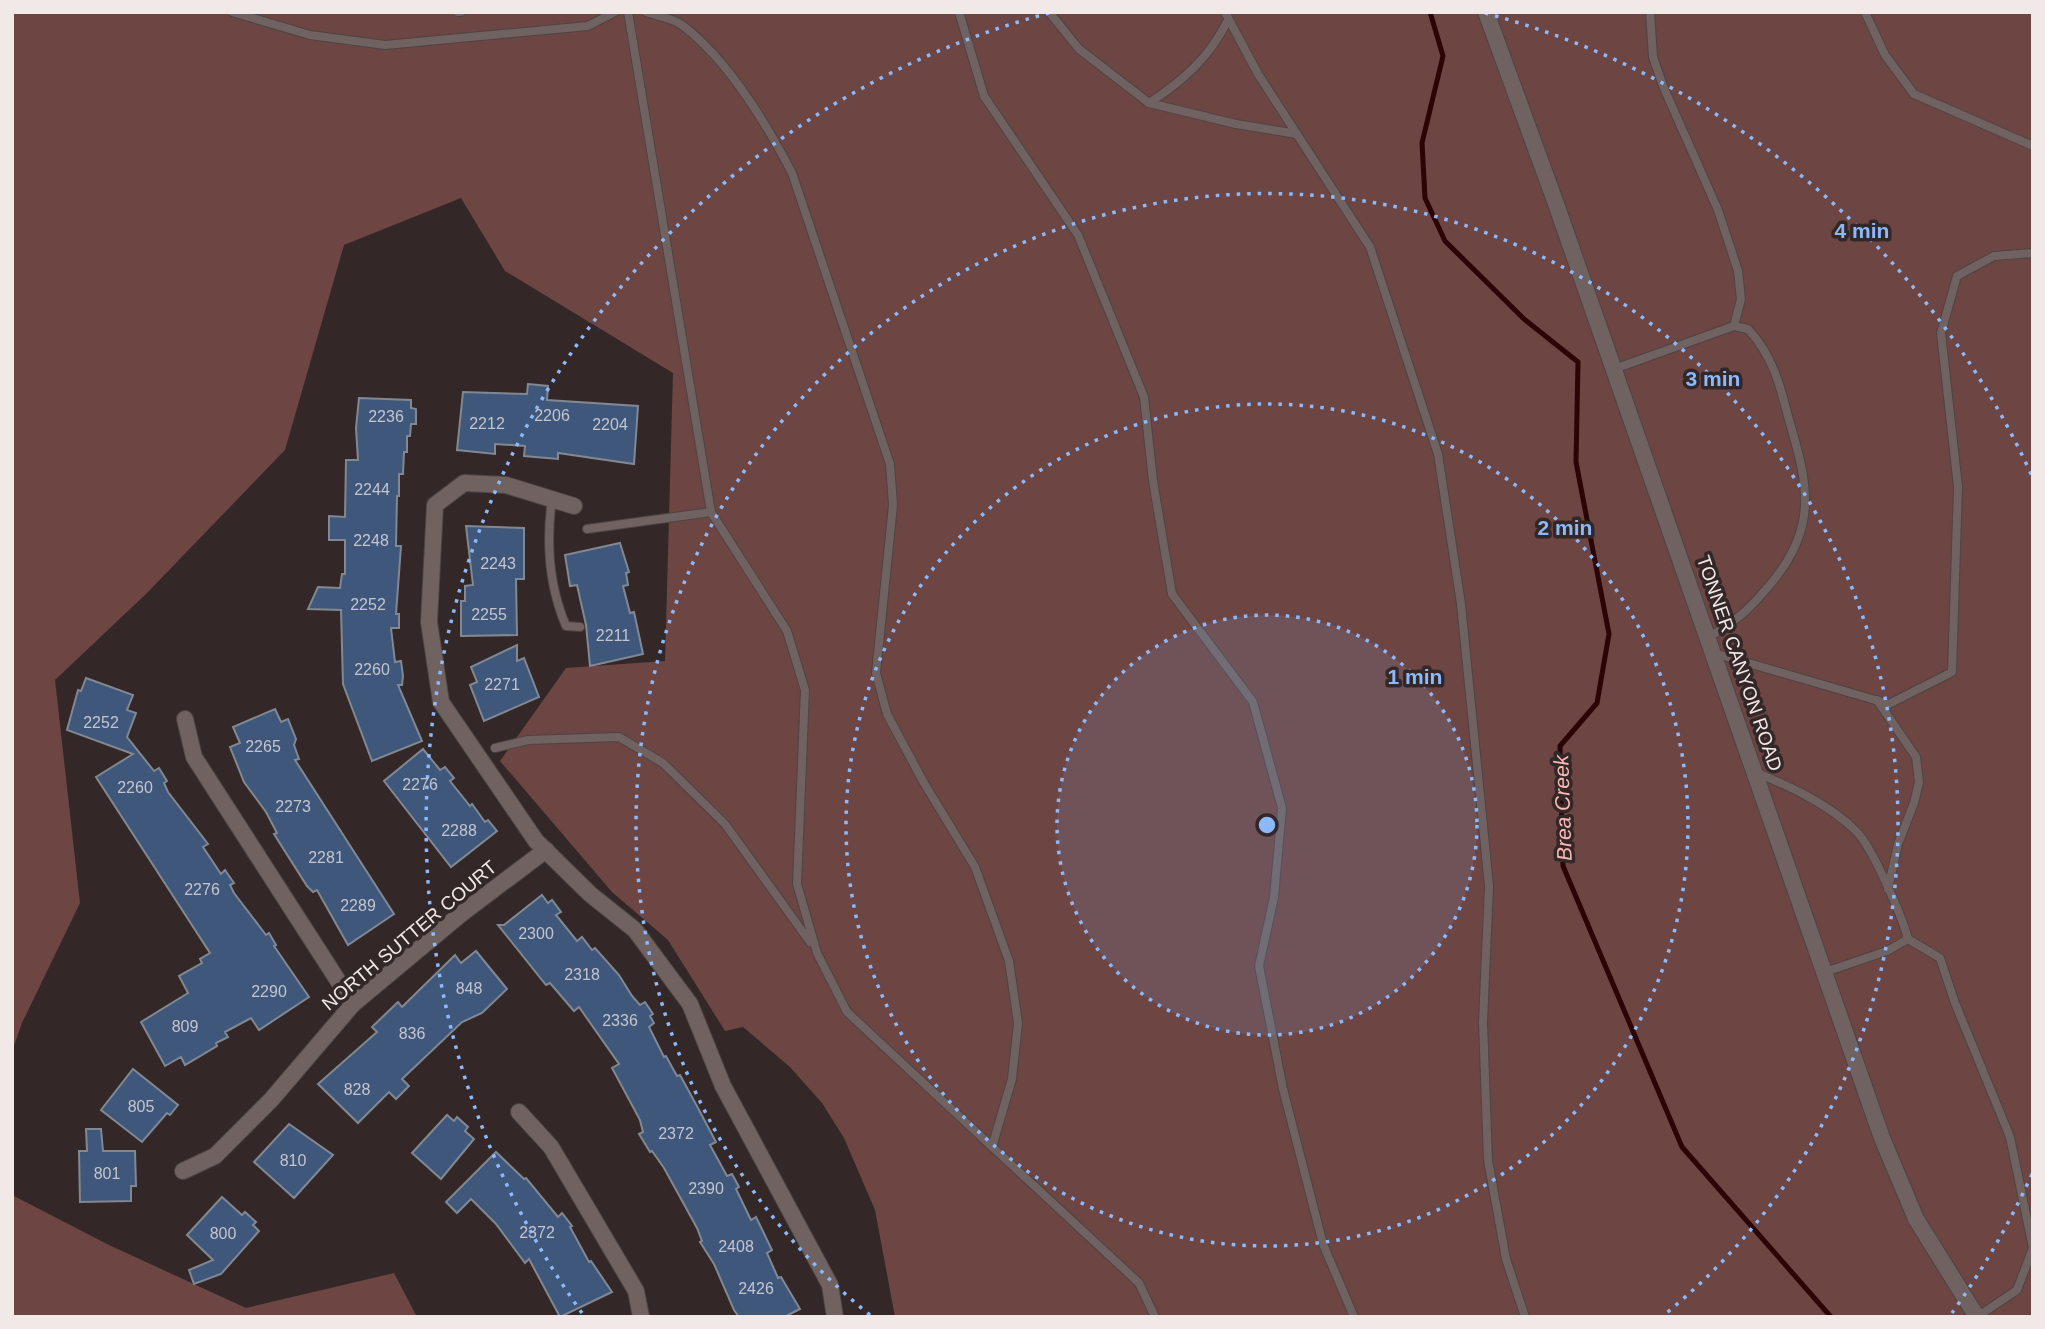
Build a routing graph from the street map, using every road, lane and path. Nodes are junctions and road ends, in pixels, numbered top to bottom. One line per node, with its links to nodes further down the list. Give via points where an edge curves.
1 (232, 12): 2 (lane, via 310,35 385,45 588,26)
2 (615, 12)
3 (628, 12): 19 (lane)
4 (646, 12): 35 (lane, via 681,23 723,67 776,142 792,173 890,464 893,505 876,673 887,714 975,867 1009,961 1018,1023 1012,1079)
5 (959, 12): 40 (lane, via 984,96 1078,235 1144,397 1172,594 1253,702 1282,808 1274,897 1259,966 1283,1089 1323,1244)
6 (1049, 12): 11 (lane, via 1079,49)
7 (1486, 12): 16 (street, TONNER CANYON ROAD)
8 (1650, 12): 15 (lane, via 1653,57 1718,210 1738,271 1741,299)
9 (1865, 12): 13 (lane, via 1885,55 1914,94)
10 (1226, 16): 11 (lane, via 1215,45 1199,65); 12 (lane)
11 (1149, 103): 12 (lane)
12 (1297, 134): 41 (lane, via 1370,247 1438,454 1461,604 1489,886 1483,1022 1488,1160 1506,1259)
13 (2033, 146)
14 (2033, 253): 24 (lane, via 1994,256 1957,276 1941,334 1958,487 1952,672 1889,704)
15 (1734, 326): 16 (lane); 22 (lane, via 1748,329 1773,362 1801,461 1805,511 1803,532 1791,560 1743,617)
16 (1614, 369): 22 (street, TONNER CANYON ROAD)
17 (552, 499): 18 (street); 21 (lane, via 550,565 560,613 566,626); 28 (street, via 506,485 464,483 435,505 429,622 441,702)
18 (574, 506)
19 (711, 512): 20 (lane); 31 (lane, via 787,631 805,691 797,884)
20 (587, 529)
21 (580, 627)
22 (1709, 637): 23 (street, TONNER CANYON ROAD)
23 (1714, 653): 24 (lane); 27 (street, TONNER CANYON ROAD)
24 (1877, 700): 29 (lane, via 1916,757 1919,782)
25 (185, 719): 33 (street, via 194,757)
26 (495, 748): 31 (lane, via 528,740 619,737 663,763 725,824)
27 (1755, 772): 29 (lane, via 1803,792 1858,833); 32 (street, TONNER CANYON ROAD)
28 (546, 850): 33 (street, NORTH SUTTER COURT); 38 (street, via 635,930 690,1004 729,1098 830,1284)
29 (1888, 889): 30 (lane)
30 (1908, 939): 32 (lane); 42 (lane, via 1940,958 2010,1137 2033,1248 2017,1290)
31 (817, 953): 35 (lane, via 847,1012)
32 (1825, 972): 42 (street, TONNER CANYON ROAD, via 1882,1138 1916,1219)
33 (353, 1004): 36 (street, NORTH SUTTER COURT, via 271,1100 215,1156)
34 (519, 1112): 37 (street, via 551,1147 636,1291)
35 (992, 1147): 39 (lane, via 1139,1283)
36 (183, 1171)
37 (641, 1317)
38 (835, 1317)
39 (1155, 1317)
40 (1354, 1317)
41 (1525, 1317)
42 (1977, 1317)

